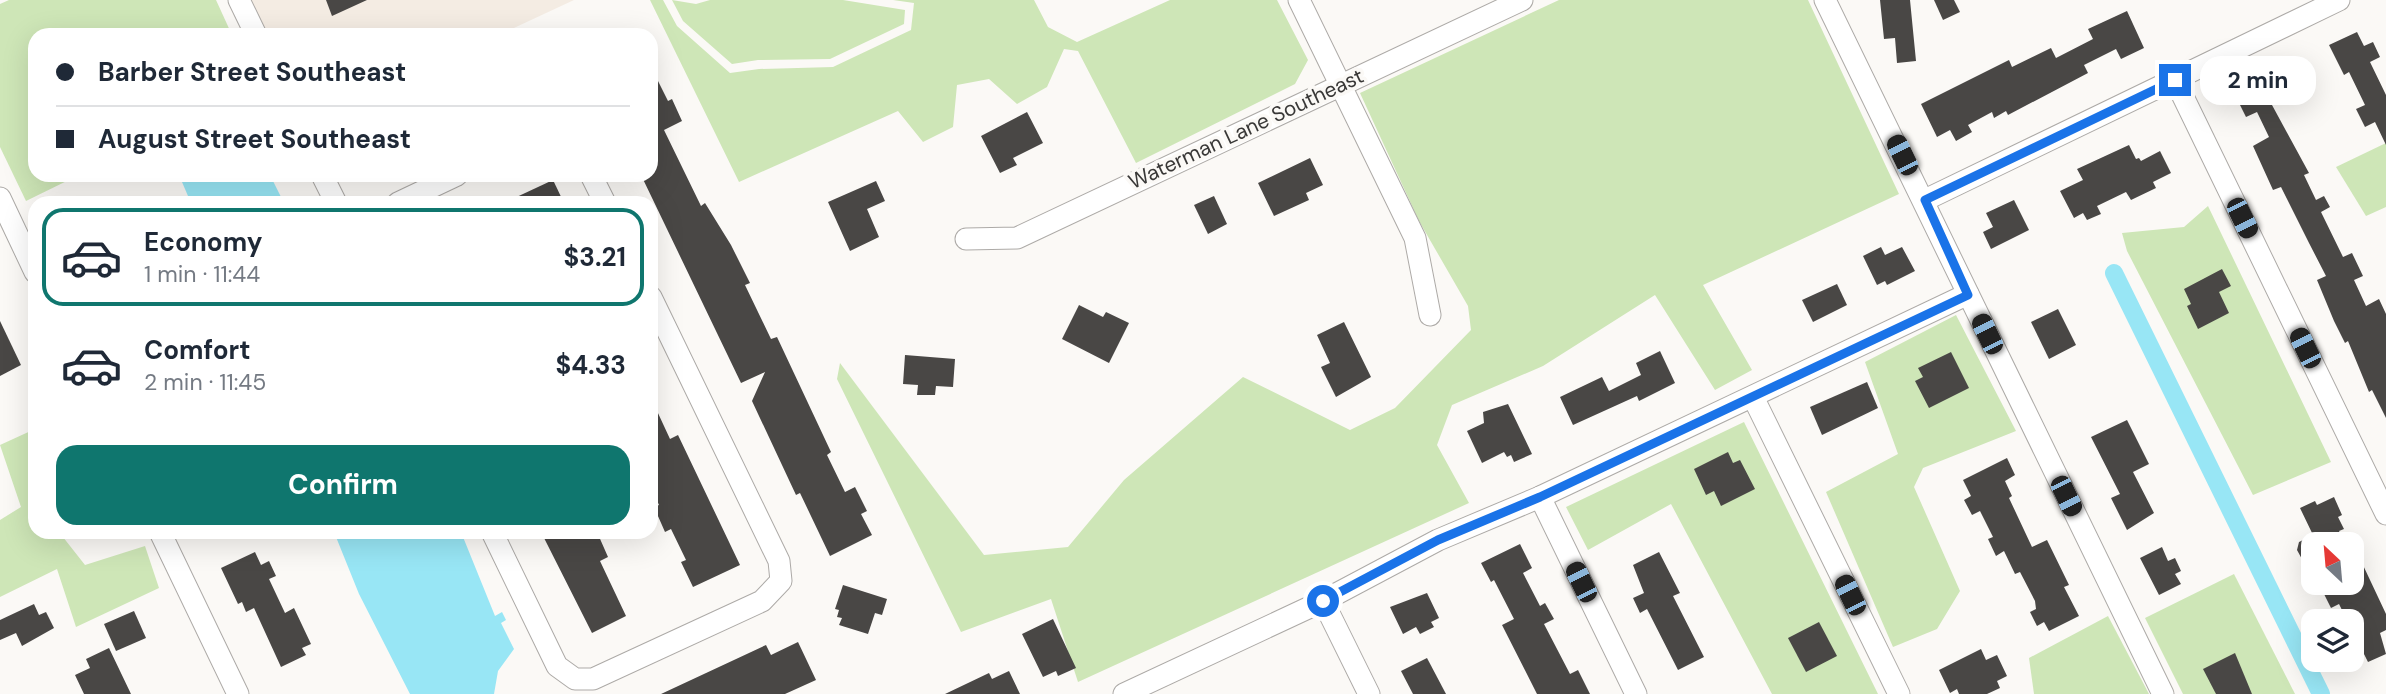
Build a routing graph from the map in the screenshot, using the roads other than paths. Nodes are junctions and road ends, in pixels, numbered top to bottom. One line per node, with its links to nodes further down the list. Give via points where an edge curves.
1 (239, 0): 6 (street)
2 (1299, 0): 8 (street)
3 (1522, 0): 8 (street, Waterman Lane Southeast)
4 (1825, 0): 12 (street)
5 (2339, 0): 7 (street)
6 (253, 28)
7 (2175, 80): 12 (street); 20 (street)
8 (1340, 84): 13 (street, Waterman Lane Southeast, via 1017,238); 17 (street, via 1415,238)
9 (442, 182): 10 (street)
10 (413, 196)
11 (0, 198): 14 (street)
12 (1925, 200): 15 (street)
13 (966, 239)
14 (28, 257)
15 (1968, 295): 18 (street); 29 (street)
16 (658, 312): 22 (street, via 779,561 781,581 762,601 593,679 575,679 557,666)
17 (1430, 315)
18 (1753, 397): 19 (street); 28 (street)
19 (1540, 497): 23 (street, via 1438,540); 27 (street)
20 (2386, 514)
21 (163, 539): 24 (street)
22 (495, 539)
23 (1323, 601): 25 (street); 26 (street)
24 (233, 693)
25 (1124, 694)
26 (1369, 694)
27 (1636, 694)
28 (1899, 694)
29 (2163, 694)

